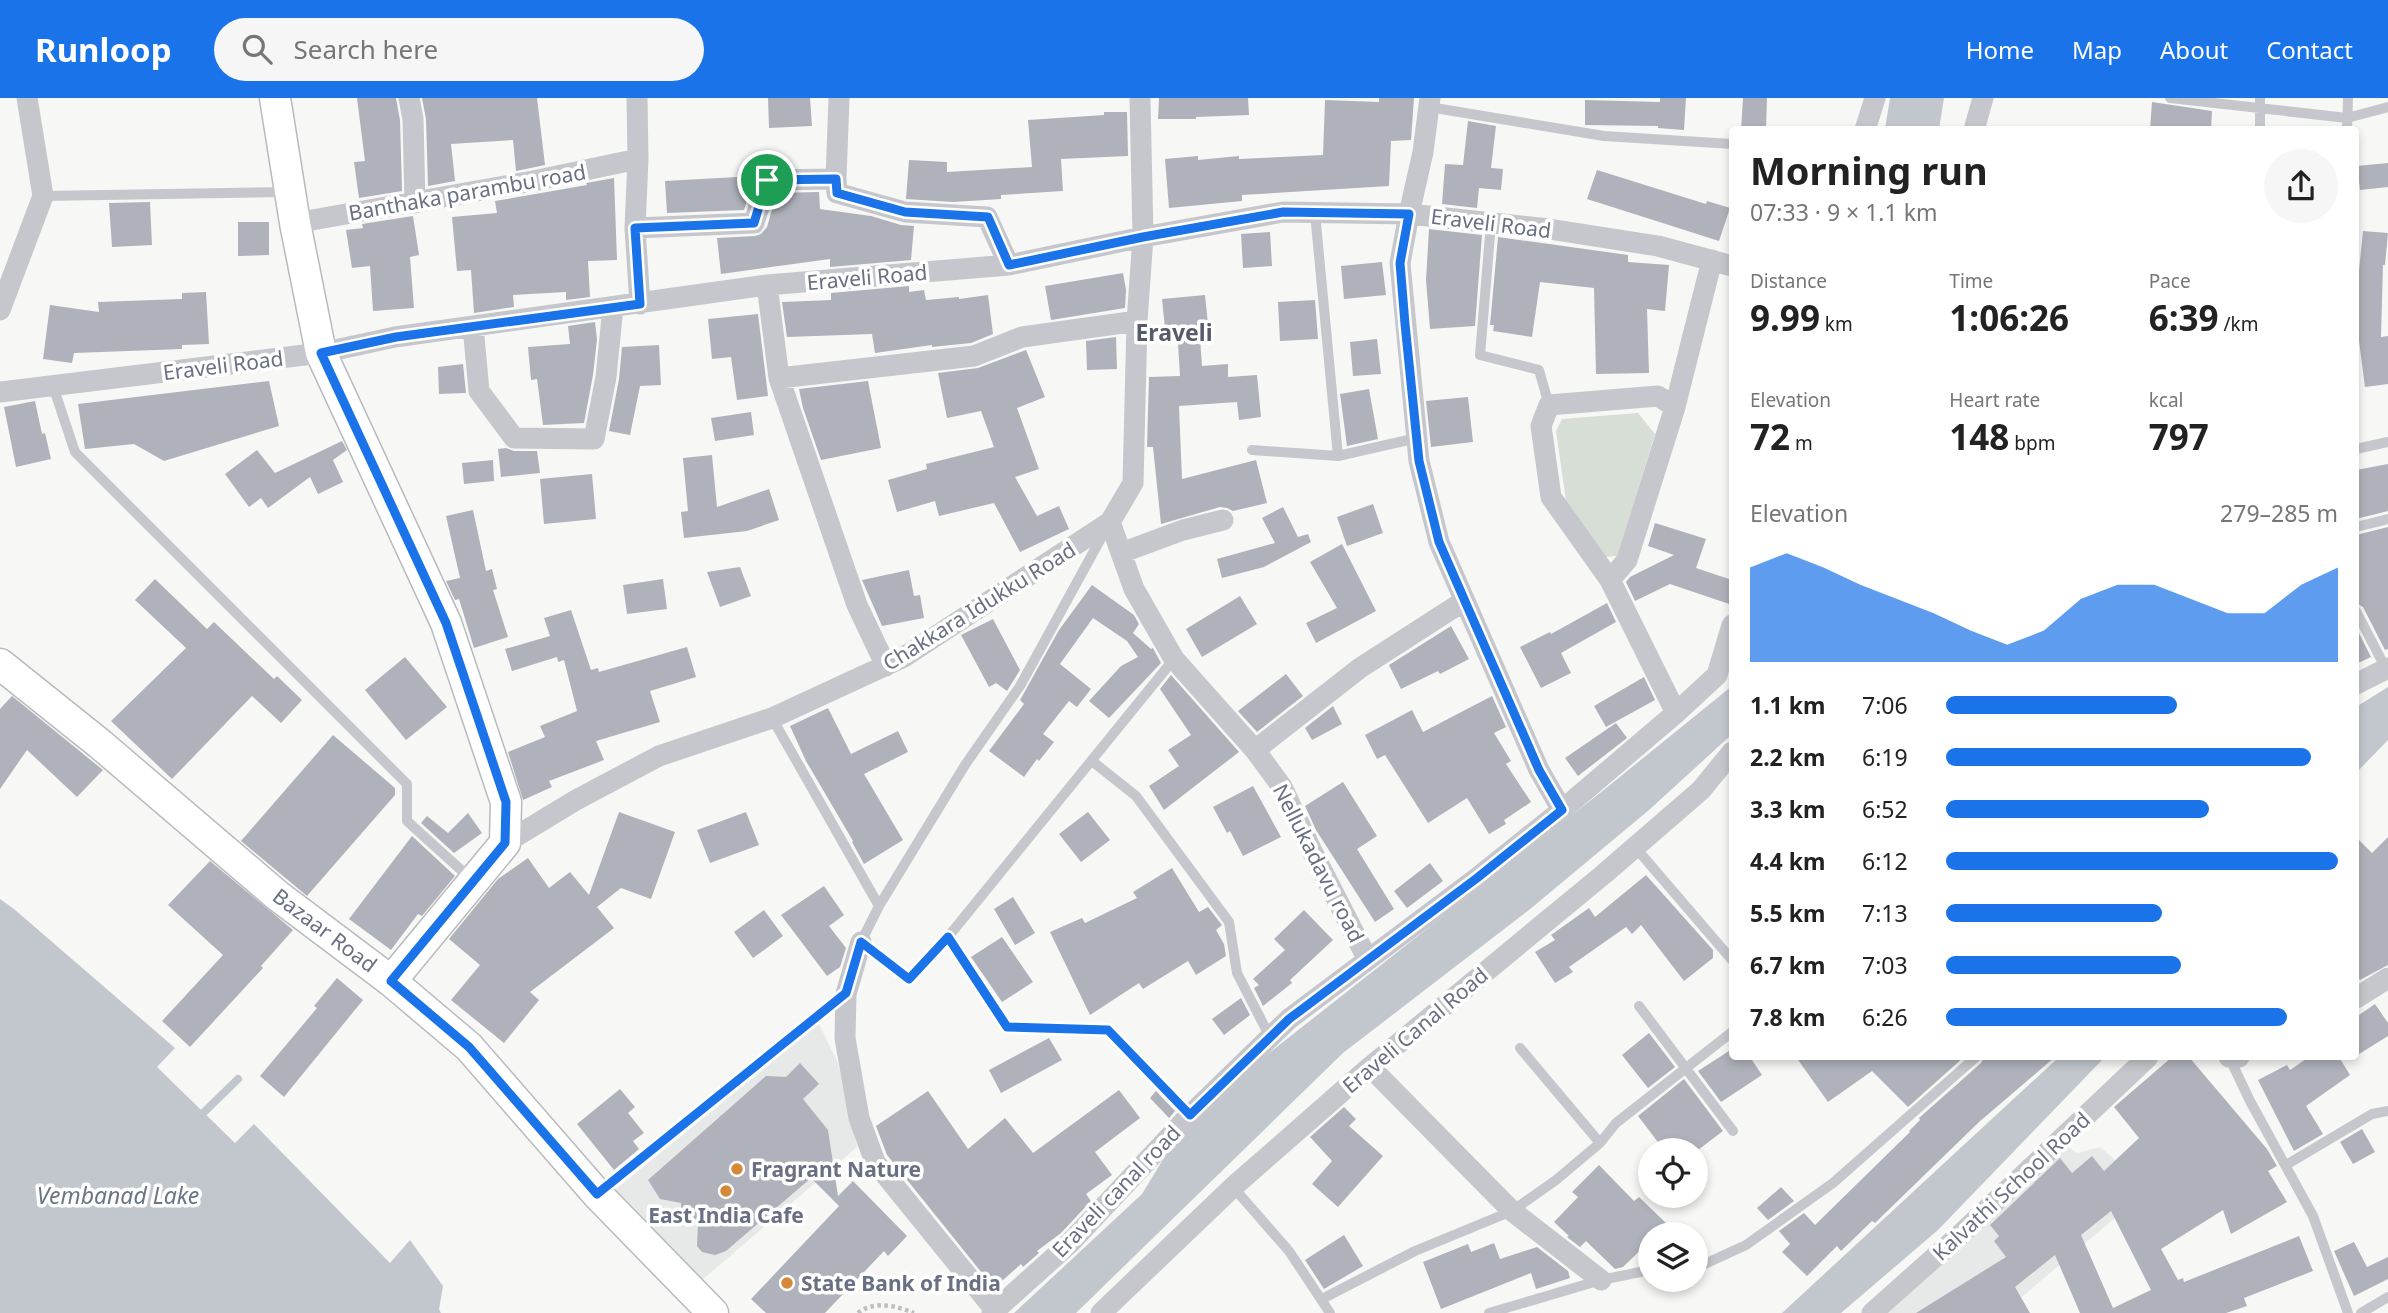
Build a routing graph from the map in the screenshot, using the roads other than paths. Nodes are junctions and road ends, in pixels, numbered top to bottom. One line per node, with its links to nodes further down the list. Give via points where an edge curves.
1 (27, 98): 22 (street)
2 (275, 98): 21 (street)
3 (409, 98): 23 (street)
4 (637, 98): 19 (street)
5 (839, 98): 20 (street)
6 (1140, 98): 29 (street, Chakkara Idukku Road)
7 (1875, 98): 15 (street)
8 (1983, 98): 16 (street)
9 (2170, 98): 12 (lane)
10 (2348, 98): 14 (lane)
11 (1429, 102): 18 (lane, via 1604,136); 25 (street)
12 (2260, 103): 14 (lane); 17 (lane)
13 (2388, 107): 14 (lane)
14 (2347, 124)
15 (1866, 126)
16 (1975, 126)
17 (2260, 126)
18 (1729, 144)
19 (639, 159): 23 (street, Banthaka parambu road); 28 (street)
20 (836, 179): 28 (street, via 767,180 754,223); 31 (street, via 837,193 905,212 988,217)
21 (291, 192): 22 (lane); 26 (street)
22 (43, 195): 35 (street)
23 (415, 203): 26 (street, Banthaka parambu road)
24 (1315, 213): 25 (street, Eraveli Road); 29 (street, Eraveli Road, via 1283,212); 48 (lane)
25 (1409, 214): 27 (street, Eraveli Road); 44 (street, via 1400,263)
26 (295, 223): 38 (street)
27 (1491, 223): 30 (street, Eraveli Road, via 1658,246); 42 (lane, via 1480,355 1539,370)
28 (635, 228): 33 (street)
29 (1143, 237): 31 (street, Eraveli Road); 36 (street, Chakkara Idukku Road)
30 (1722, 263): 43 (street)
31 (1009, 265): 32 (street, Eraveli Road)
32 (767, 285): 33 (street, Eraveli Road); 39 (street)
33 (640, 304): 34 (street, Eraveli Road)
34 (613, 307): 37 (street, Eraveli Road); 37 (street, via 594,439 514,438 479,391)
35 (0, 310)
36 (1137, 321): 39 (street, via 1022,337 974,356); 51 (street, Chakkara Idukku Road, via 1133,483)
37 (473, 326): 38 (street, Eraveli Road)
38 (321, 353): 40 (street, Eraveli Road); 69 (street, via 446,623 506,802)
39 (779, 378): 60 (street, via 857,605)
40 (53, 386): 41 (street, Eraveli Road); 71 (lane, via 75,452 407,784 407,821)
41 (0, 392)
42 (1549, 405): 43 (street, via 1658,396); 54 (street, via 1541,426 1551,497)
43 (1675, 407): 54 (street, via 1627,560)
44 (1417, 438): 48 (lane); 55 (street, via 1439,542)
45 (2388, 442): 46 (lane)
46 (2359, 448)
47 (1252, 450): 48 (lane)
48 (1338, 456)
49 (2388, 519): 52 (lane)
50 (1223, 520): 53 (street)
51 (1110, 522): 53 (street, Nellukadavu road); 60 (street, Chakkara Idukku Road); 72 (lane, via 1020,686 965,765)
52 (2359, 526)
53 (1121, 553): 58 (street, Nellukadavu road, via 1134,589)
54 (1610, 580): 63 (street)
55 (1464, 601): 65 (street, via 1360,668); 68 (street, via 1539,770)
56 (2359, 617): 61 (lane)
57 (1729, 635): 63 (street, Eraveli canal road, via 1717,675)
58 (1174, 659): 65 (street, Nellukadavu road); 67 (lane)
59 (0, 664): 78 (street, Bazaar Road, via 278,896)
60 (886, 666): 64 (street, Chakkara Idukku Road)
61 (2387, 668): 62 (street)
62 (2359, 682)
63 (1676, 713): 68 (street, Eraveli canal road)
64 (772, 718): 69 (street, Chakkara Idukku Road, via 659,756); 72 (lane)
65 (1255, 750): 76 (street, Nellukadavu road, via 1282,787)
66 (1729, 756): 70 (street, Eraveli Canal Road, via 1701,790)
67 (1091, 761): 73 (lane); 83 (lane, via 1136,796 1229,922 1237,973)
68 (1562, 810): 76 (street, Eraveli canal road)
69 (505, 843): 71 (street)
70 (1635, 847): 75 (lane); 88 (street, Eraveli Canal Road)
71 (473, 881): 78 (street)
72 (879, 906): 74 (lane)
73 (948, 937): 74 (lane, via 909,979); 91 (lane, via 1007,1027 1108,1030)
74 (861, 942): 79 (street)
75 (1729, 957)
76 (1368, 960): 83 (street, Eraveli canal road)
77 (2388, 978): 80 (street)
78 (391, 981): 96 (street, Bazaar Road, via 469,1047)
79 (846, 993): 96 (lane); 103 (street, via 845,1038 859,1118 875,1162)
80 (2359, 996)
81 (1639, 1006): 89 (lane)
82 (1729, 1034): 89 (lane)
83 (1270, 1037): 91 (street, Eraveli canal road)
84 (1520, 1048): 93 (lane)
85 (1973, 1060): 98 (lane, via 1833,1183 1746,1245)
86 (2145, 1060): 108 (street, Kalvathi School Road)
87 (2234, 1060): 94 (lane, via 2250,1101)
88 (1370, 1067): 95 (street, Eraveli Canal Road); 97 (street)
89 (1686, 1068): 92 (lane); 93 (lane, via 1616,1123)
90 (2388, 1111): 94 (lane, via 2372,1114)
91 (1190, 1115): 103 (street, Eraveli canal road, via 1070,1243)
92 (1733, 1132)
93 (1600, 1143): 97 (lane)
94 (2286, 1164): 109 (lane, via 2313,1216)
95 (1233, 1187): 102 (lane, via 1290,1251); 105 (street, Eraveli Canal Road)
96 (597, 1194): 104 (street, Bazaar Road)
97 (1512, 1211): 100 (street); 102 (lane, via 1415,1251)
98 (1708, 1262)
99 (1638, 1272): 100 (lane)
100 (1601, 1280): 107 (lane)
101 (2388, 1297): 110 (lane)
102 (1322, 1298): 106 (lane)
103 (993, 1312)
104 (713, 1313)
105 (1101, 1313)
106 (1331, 1313)
107 (1489, 1313)
108 (1872, 1313)
109 (2348, 1313)
110 (2361, 1313)

